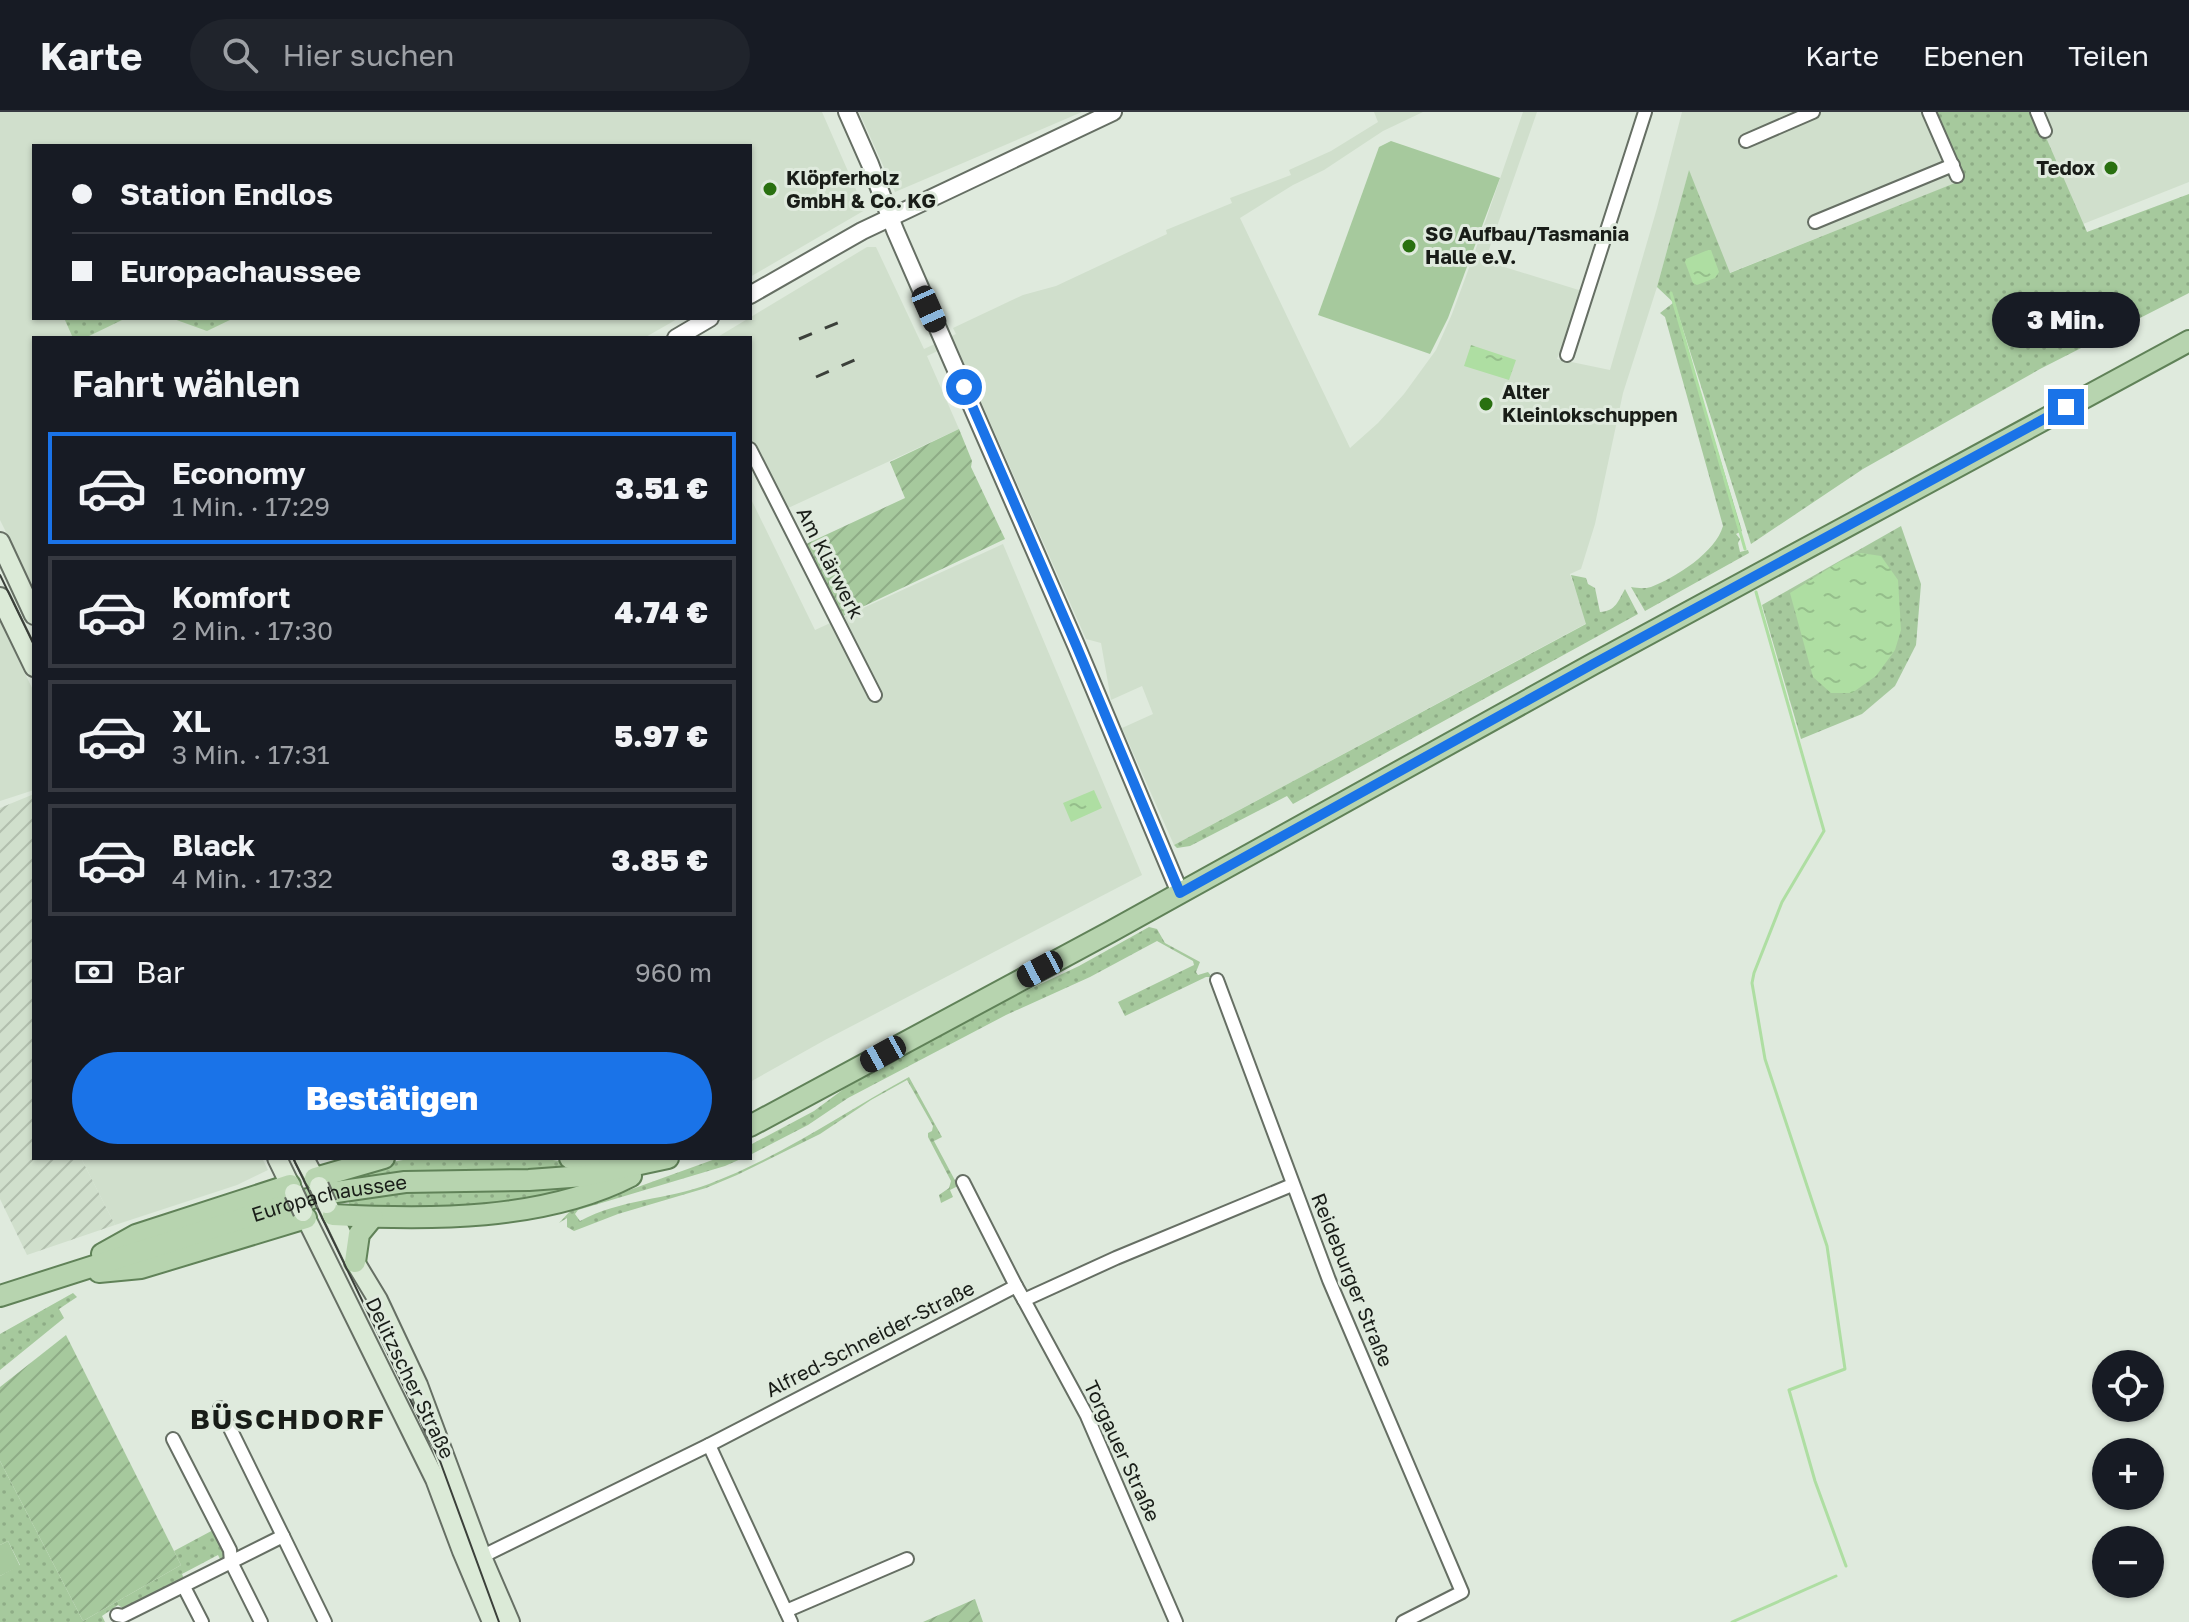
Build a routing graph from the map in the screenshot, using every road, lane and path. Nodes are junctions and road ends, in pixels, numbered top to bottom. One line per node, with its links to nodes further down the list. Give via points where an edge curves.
1 (847, 112): 9 (street)
2 (1113, 112): 9 (street)
3 (1645, 112): 15 (street)
4 (1813, 112): 8 (street)
5 (1929, 112): 10 (street, via 1955,170)
6 (2037, 112): 7 (street)
7 (2045, 131)
8 (1746, 141)
9 (891, 218): 11 (street); 22 (street)
10 (1815, 222)
11 (752, 294)
12 (707, 320): 13 (street)
13 (687, 335)
14 (2189, 341): 22 (main road)
15 (1567, 355)
16 (752, 453): 21 (street, Am Klärwerk)
17 (0, 542): 19 (main road)
18 (0, 597): 20 (main road)
19 (32, 611)
20 (32, 663)
21 (875, 695)
22 (1180, 893): 24 (main road)
23 (1217, 980): 34 (street, Reideburger Straße)
24 (752, 1125)
25 (278, 1160): 35 (main road, Delitzscher Straße)
26 (305, 1160): 32 (main road, Delitzscher Straße)
27 (378, 1160): 32 (main road)
28 (590, 1160): 29 (main road)
29 (646, 1160)
30 (659, 1160): 40 (main road, Europachaussee, via 559,1179 405,1182 336,1192)
31 (661, 1160): 38 (main road, via 595,1191 541,1205 472,1216)
32 (317, 1182): 35 (main road); 36 (main road, Delitzscher Straße, bridge)
33 (963, 1182): 41 (street)
34 (1292, 1185): 43 (street); 62 (street, Reideburger Straße, via 1462,1592)
35 (292, 1189): 37 (main road, Delitzscher Straße, bridge); 40 (main road, via 136,1235)
36 (330, 1209): 37 (main road); 38 (main road); 39 (main road, Delitzscher Straße)
37 (305, 1215): 40 (main road, via 141,1268); 49 (main road, Delitzscher Straße)
38 (373, 1217): 39 (main road, via 359,1234)
39 (355, 1262): 49 (main road, Delitzscher Straße, via 418,1385)
40 (75, 1272): 42 (main road, Europachaussee)
41 (1016, 1286): 43 (street); 46 (street, Alfred-Schneider-Straße)
42 (0, 1296)
43 (1024, 1300): 61 (street, Torgauer Straße, via 1087,1416)
44 (220, 1408): 47 (street)
45 (173, 1439): 50 (street, via 230,1550)
46 (709, 1445): 49 (street, Alfred-Schneider-Straße); 54 (street)
47 (283, 1536): 50 (street); 58 (street)
48 (907, 1559): 54 (street)
49 (474, 1560): 59 (main road, Delitzscher Straße); 60 (main road, Delitzscher Straße)
50 (231, 1562): 51 (street); 57 (street)
51 (184, 1587): 52 (street); 56 (street)
52 (137, 1609): 53 (street); 55 (street)
53 (117, 1615)
54 (788, 1616)
55 (143, 1622)
56 (202, 1622)
57 (261, 1622)
58 (325, 1622)
59 (492, 1622)
60 (510, 1622)
61 (1176, 1622)
62 (1403, 1622)

